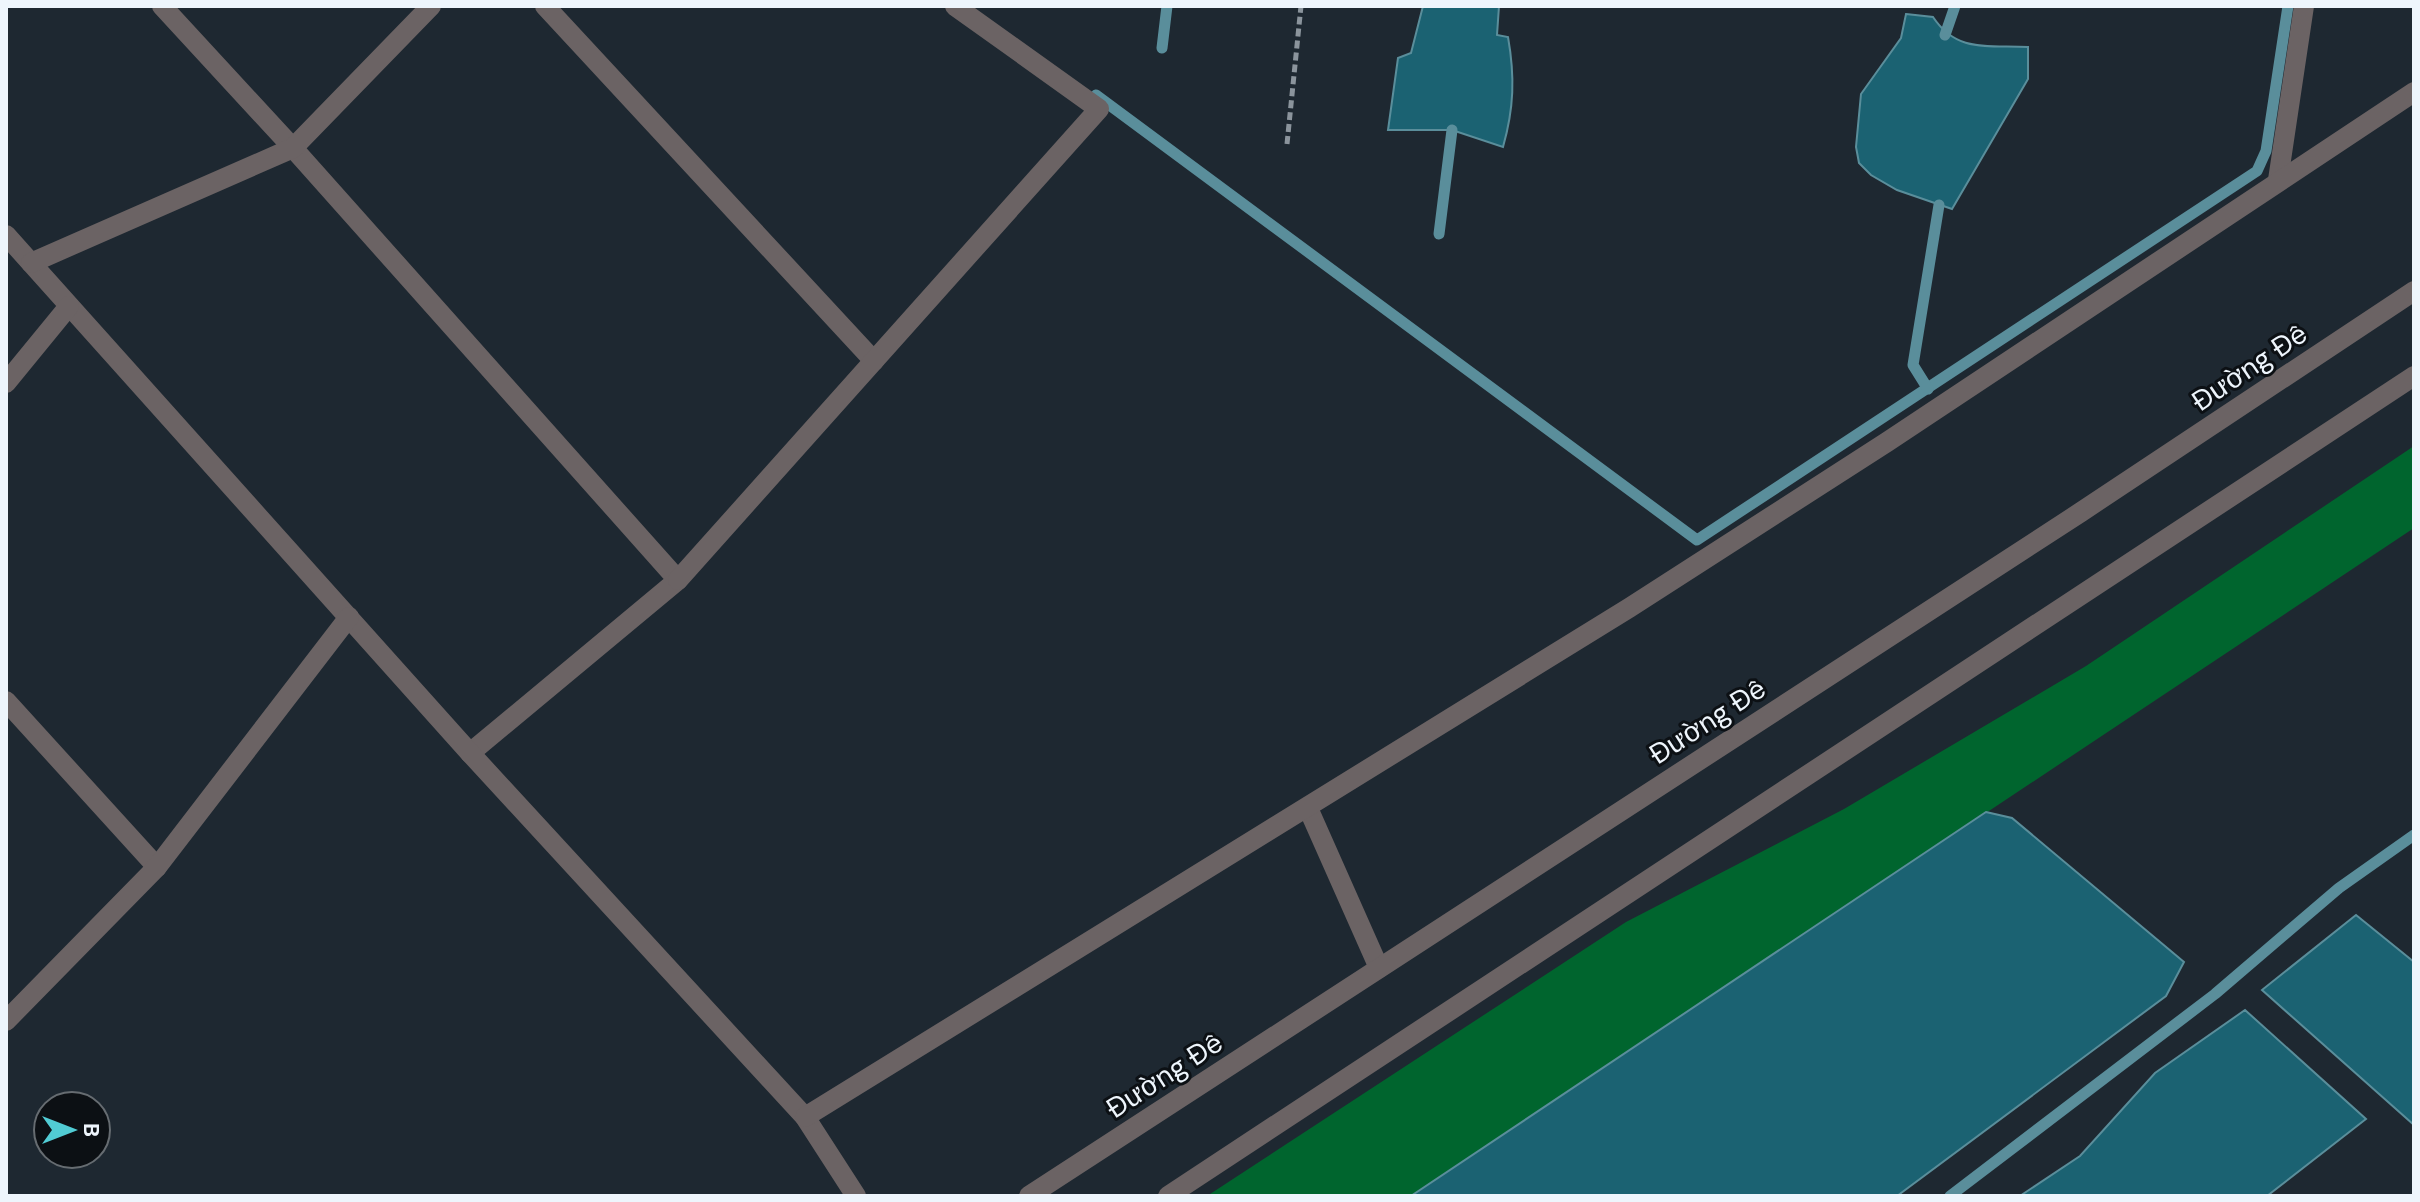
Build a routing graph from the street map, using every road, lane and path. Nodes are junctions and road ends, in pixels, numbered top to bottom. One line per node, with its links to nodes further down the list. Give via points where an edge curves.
1 (162, 6): 9 (street)
2 (431, 6): 9 (street)
3 (545, 6): 15 (street)
4 (955, 6): 15 (street, via 1099,109)
5 (1301, 6): 8 (path)
6 (2304, 6): 10 (street)
7 (2414, 92): 10 (street)
8 (1287, 144)
9 (293, 148): 12 (street); 18 (street)
10 (2278, 180): 22 (street, via 1887,442)
11 (6, 235): 12 (street)
12 (31, 263): 14 (street)
13 (2414, 291): 24 (street, Đường Đê)
14 (69, 306): 17 (street); 19 (street)
15 (874, 361): 18 (street)
16 (2414, 376): 29 (street)
17 (6, 383)
18 (678, 580): 21 (street)
19 (349, 617): 21 (street); 23 (street)
20 (6, 701): 23 (street)
21 (470, 753): 26 (street)
22 (1308, 808): 24 (street); 26 (street)
23 (157, 867): 25 (street)
24 (1379, 968): 28 (street, Đường Đê)
25 (6, 1021)
26 (805, 1117): 27 (street)
27 (856, 1196)
28 (1029, 1196)
29 (1168, 1196)

